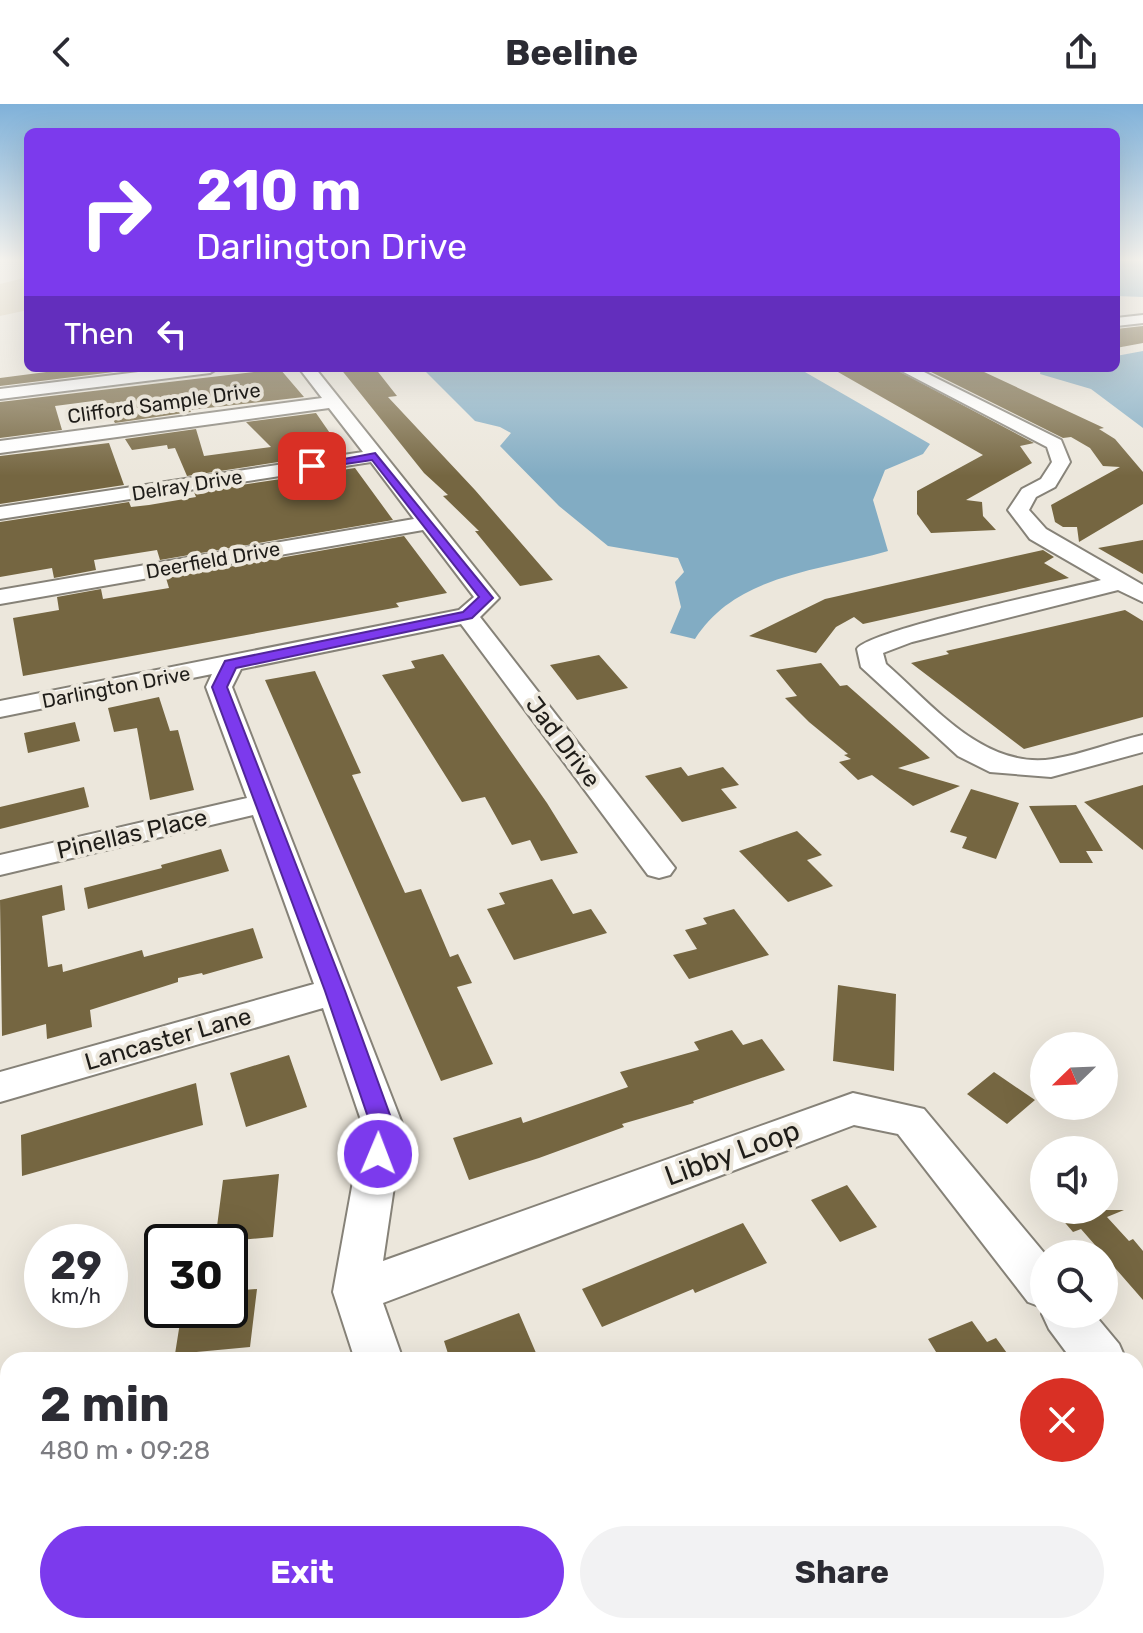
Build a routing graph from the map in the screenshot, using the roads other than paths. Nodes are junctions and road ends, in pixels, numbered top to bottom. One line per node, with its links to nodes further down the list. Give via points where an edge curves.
1 (178, 372): 4 (street)
2 (310, 372): 5 (street)
3 (912, 372): 10 (street, via 1055,444 1061,462 1048,483 1029,493 1018,510 1038,534)
4 (0, 394)
5 (334, 402): 6 (street, Clifford Sample Drive); 7 (street)
6 (0, 447)
7 (375, 456): 8 (street, Delray Drive); 9 (street)
8 (0, 513)
9 (427, 523): 12 (street, Deerfield Drive); 13 (street, via 487,598)
10 (1121, 582): 11 (street); 16 (street, via 869,649 874,667 968,750 1000,766 1051,768)
11 (1143, 595)
12 (0, 597)
13 (467, 616): 14 (street, Darlington Drive); 19 (street, Jad Drive)
14 (230, 664): 15 (street, Darlington Drive); 17 (street, via 219,687)
15 (0, 709)
16 (1143, 743)
17 (264, 803): 18 (street, Pinellas Place); 20 (street)
18 (0, 865)
19 (659, 868)
20 (335, 991): 21 (street, Lancaster Lane); 23 (street, via 383,1126)
21 (0, 1087)
22 (1030, 1270): 23 (street, Libby Loop, via 910,1120 853,1109)
23 (356, 1292): 25 (street)
24 (1076, 1328): 26 (street)
25 (376, 1352)
26 (1096, 1352)

